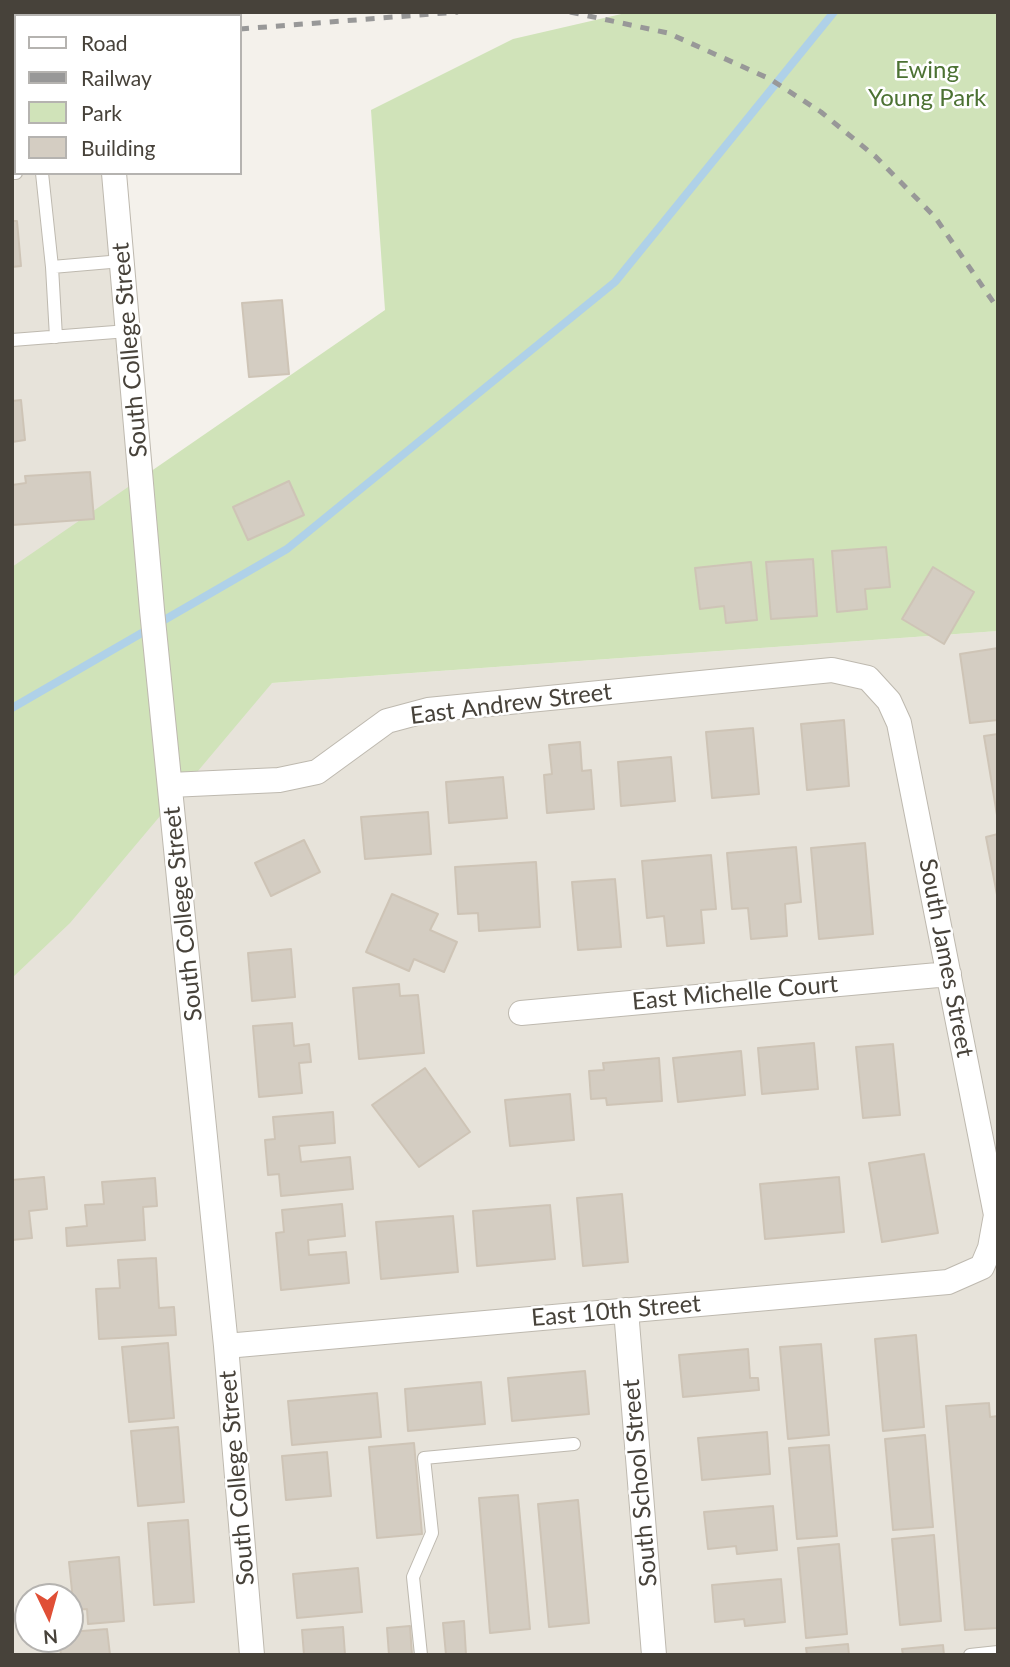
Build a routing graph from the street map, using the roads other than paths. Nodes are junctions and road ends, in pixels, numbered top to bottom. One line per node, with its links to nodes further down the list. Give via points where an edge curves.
1 (41, 175): 4 (lane)
2 (114, 175): 3 (street, South College Street)
3 (122, 261): 4 (lane); 5 (street, South College Street)
4 (52, 267): 6 (lane)
5 (128, 331): 6 (lane); 9 (street, South College Street)
6 (56, 337): 7 (lane)
7 (12, 340)
8 (868, 678): 9 (street, East Andrew Street, via 832,670 428,710 387,721 317,772 279,780); 10 (street, South James Street, via 889,701 899,723)
9 (170, 785): 14 (street, South College Street)
10 (949, 974): 11 (street, East Michelle Court); 12 (street, South James Street, via 996,1215)
11 (521, 1013)
12 (989, 1248): 13 (street, East 10th Street, via 982,1267 947,1282)
13 (626, 1310): 14 (street, East 10th Street); 19 (street, South School Street)
14 (226, 1346): 17 (street, South College Street)
15 (574, 1444): 18 (lane, via 424,1458 432,1533 413,1577)
16 (998, 1652): 20 (lane)
17 (252, 1655)
18 (421, 1655)
19 (654, 1655)
20 (970, 1655)

